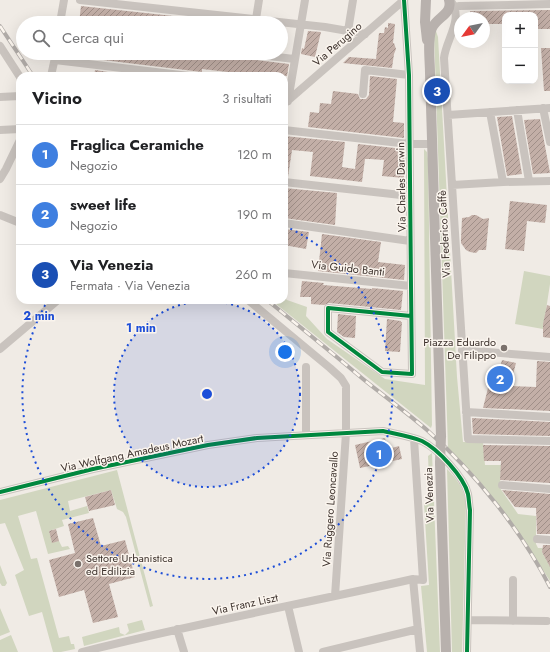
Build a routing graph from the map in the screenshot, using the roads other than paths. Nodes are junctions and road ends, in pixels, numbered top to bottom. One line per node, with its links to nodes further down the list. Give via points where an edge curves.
1 (64, 0): 10 (street)
2 (80, 0): 11 (street)
3 (259, 0): 12 (street)
4 (305, 0): 14 (street)
5 (353, 0): 16 (street)
6 (404, 0): 17 (street, Via Perugino); 28 (street, Via Charles Darwin)
7 (424, 2): 9 (main road, via 428,13); 27 (main road)
8 (550, 4): 9 (street, via 459,6)
9 (446, 10): 15 (street, via 445,22); 15 (street, Via Federico Caffè, via 456,19); 27 (main road, via 430,36)
10 (61, 16)
11 (228, 16)
12 (256, 16)
13 (288, 23): 14 (street)
14 (301, 24): 16 (street); 21 (street)
15 (453, 29): 37 (street, Via Federico Caffè, via 445,51)
16 (348, 31): 17 (street)
17 (365, 34): 33 (street, Via Perugino)
18 (0, 46): 20 (street)
19 (288, 58): 21 (street)
20 (4, 59): 24 (street)
21 (294, 59): 29 (street)
22 (54, 60): 25 (street)
23 (76, 60): 26 (street)
24 (16, 72)
25 (52, 72)
26 (161, 72)
27 (430, 73): 43 (main road, Via Venezia)
28 (409, 75): 30 (street, via 366,70); 42 (street, Via Charles Darwin)
29 (288, 86)
30 (363, 94)
31 (0, 96): 32 (street)
32 (16, 96)
33 (288, 100)
34 (547, 108): 35 (street); 41 (street)
35 (517, 110): 36 (street); 47 (street)
36 (490, 112): 37 (street); 50 (street)
37 (448, 115): 51 (street, Via Federico Caffè)
38 (16, 129): 39 (street)
39 (0, 130)
40 (288, 130): 42 (street)
41 (550, 142)
42 (409, 144): 43 (street); 52 (street, Via Charles Darwin)
43 (432, 144): 91 (main road, Via Venezia, bridge)
44 (16, 147): 45 (street)
45 (3, 169): 46 (street)
46 (0, 179)
47 (529, 181): 48 (street); 50 (street)
48 (550, 181)
49 (288, 182): 52 (street)
50 (503, 182): 51 (street)
51 (452, 185): 63 (street, Via Federico Caffè)
52 (410, 196): 56 (street, Via Charles Darwin)
53 (0, 215): 54 (street)
54 (16, 221)
55 (288, 223): 56 (street)
56 (410, 241): 58 (street, Via Charles Darwin)
57 (288, 273): 58 (street, Via Guido Banti)
58 (411, 286): 61 (street, Via Charles Darwin)
59 (53, 304): 62 (street)
60 (253, 304): 68 (street, Via Ruggero Leoncavallo, via 341,378 346,386)
61 (411, 316): 61 (street, Via Charles Darwin, via 328,308 328,332 382,372 412,374)
62 (0, 349)
63 (462, 350): 64 (street); 66 (street, Via Federico Caffè)
64 (550, 357)
65 (306, 367): 69 (street)
66 (466, 412): 67 (street); 71 (street, Via Federico Caffè, via 468,439)
67 (550, 417)
68 (346, 433): 69 (street, Via Wolfgang Amadeus Mozart); 70 (street, Via Wolfgang Amadeus Mozart, via 383,431); 79 (street, Via Ruggero Leoncavallo)
69 (306, 435): 74 (street, Via Wolfgang Amadeus Mozart, via 257,438 208,446 93,469)
70 (414, 439): 77 (street, via 423,580); 81 (street, Via Wolfgang Amadeus Mozart, via 438,453 455,472 468,494)
71 (550, 441)
72 (502, 486): 73 (street)
73 (550, 489)
74 (0, 492)
75 (537, 540): 76 (street)
76 (550, 540)
77 (414, 578): 79 (street, Via Franz Liszt); 84 (street)
78 (513, 580): 82 (street)
79 (335, 596): 80 (street, Via Franz Liszt)
80 (288, 606): 85 (street, Via Franz Liszt); 88 (street)
81 (468, 620): 82 (street); 92 (street, Via Wolfgang Amadeus Mozart)
82 (513, 620): 83 (street)
83 (547, 621)
84 (418, 628): 89 (street); 90 (street)
85 (177, 629): 86 (street, Via Franz Liszt); 87 (street)
86 (82, 652)
87 (184, 652)
88 (299, 652)
89 (323, 652)
90 (420, 652)
91 (446, 652)
92 (467, 652)

